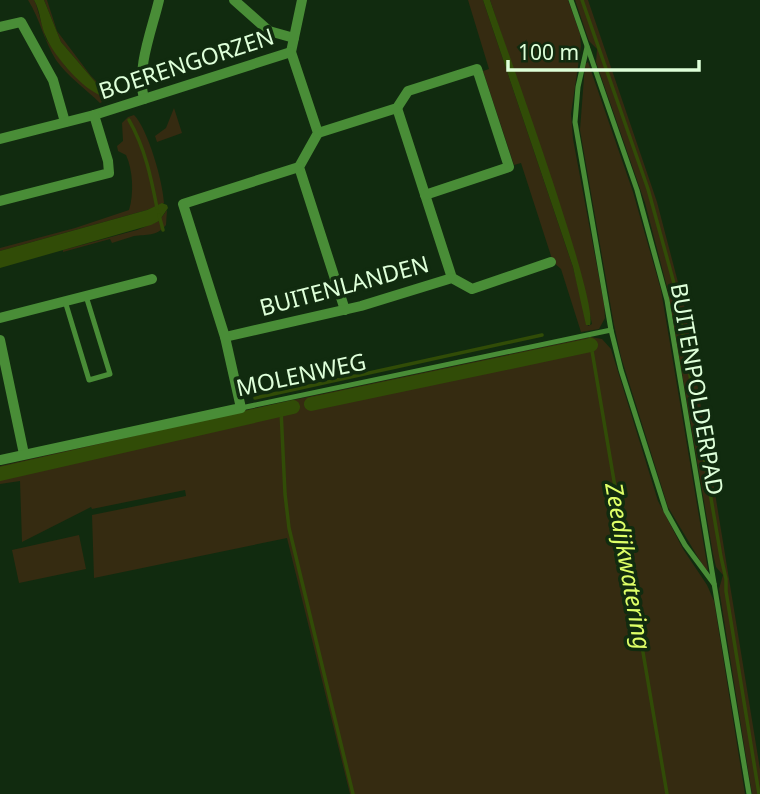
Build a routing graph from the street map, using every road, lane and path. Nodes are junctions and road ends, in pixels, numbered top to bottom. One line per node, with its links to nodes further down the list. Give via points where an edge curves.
1 (159, 0): 9 (street, via 141,78)
2 (234, 0): 6 (street, via 269,31)
3 (302, 0): 6 (street)
4 (571, 0): 7 (lane, BUITENPOLDERPAD)
5 (0, 27): 12 (street, via 20,22 53,80)
6 (294, 38): 8 (street)
7 (587, 47): 25 (lane, via 575,122); 31 (lane, BUITENPOLDERPAD, via 637,190 664,287)
8 (291, 52): 9 (street, BOERENGORZEN); 13 (street)
9 (144, 99): 11 (street, BOERENGORZEN)
10 (397, 108): 13 (street); 16 (street); 16 (street, via 408,91 477,69 509,167)
11 (94, 115): 12 (street, BOERENGORZEN); 17 (street, via 108,173)
12 (65, 122): 14 (street, BOERENGORZEN)
13 (317, 134): 15 (street)
14 (0, 139)
15 (299, 167): 23 (street); 26 (street, via 183,204)
16 (425, 195): 19 (street)
17 (0, 201)
18 (551, 262): 19 (street, BUITENLANDEN, via 472,289)
19 (452, 278): 23 (street, BUITENLANDEN)
20 (152, 279): 21 (street)
21 (86, 296): 22 (street); 22 (lane, via 110,374 89,380)
22 (65, 301): 24 (street)
23 (345, 310): 26 (street, BUITENLANDEN)
24 (0, 318)
25 (611, 330): 28 (lane, MOLENWEG); 31 (lane, via 666,511)
26 (225, 337): 28 (street)
27 (0, 340): 29 (street)
28 (241, 408): 29 (street, MOLENWEG)
29 (24, 454): 30 (street, MOLENWEG)
30 (0, 460)
31 (714, 584): 32 (lane, BUITENPOLDERPAD)
32 (749, 794)

